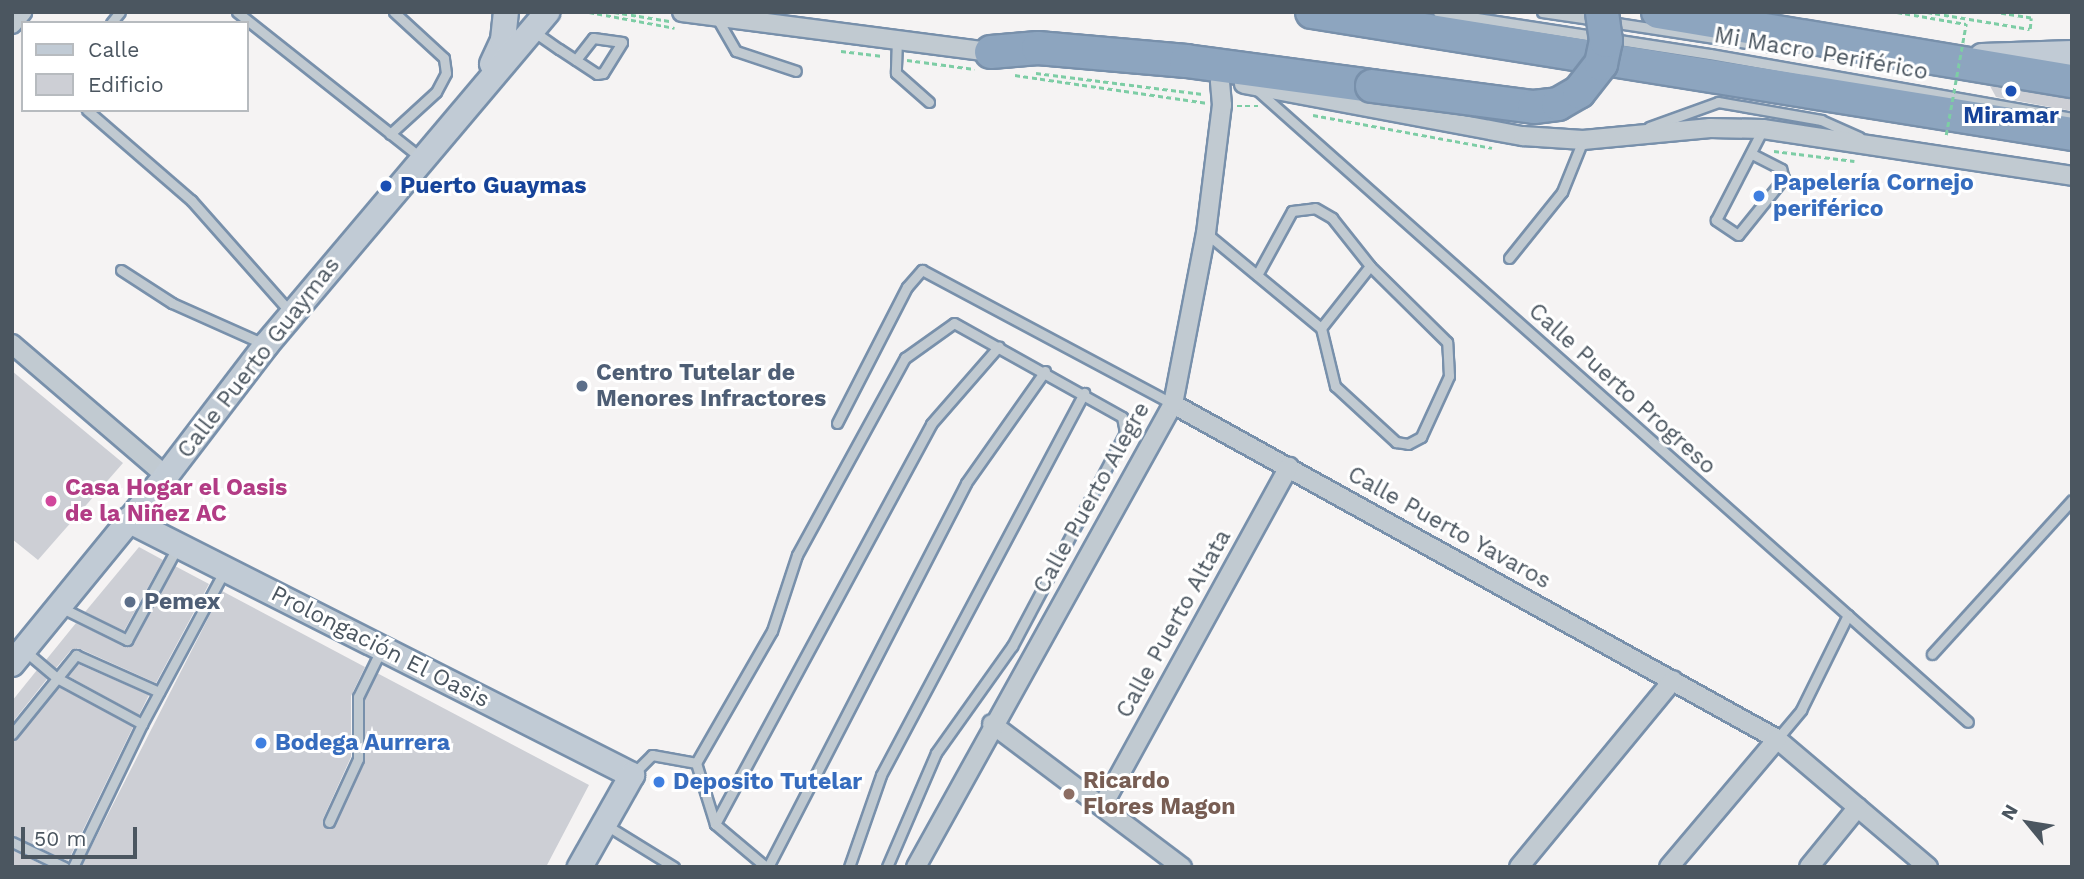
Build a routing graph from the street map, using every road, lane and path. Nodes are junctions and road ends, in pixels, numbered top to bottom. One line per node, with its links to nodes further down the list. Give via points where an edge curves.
1 (22, 12): 17 (street)
2 (237, 12): 35 (lane)
3 (394, 12): 35 (lane, via 444,58 446,73 436,92)
4 (506, 12): 29 (street, Calle Puerto Guaymas, via 503,40)
5 (682, 12): 15 (street)
6 (1312, 12): 33 (highway)
7 (1438, 12): 32 (lane, Mi Macro Periférico)
8 (1542, 12): 20 (lane, Mi Macro Periférico)
9 (1602, 12): 21 (highway, bridge, via 1606,41 1601,64 1579,92 1558,104 1534,107 1186,61 1038,48)
10 (1658, 12): 18 (highway)
11 (1716, 12): 18 (highway)
12 (1896, 12): 33 (path, bridge, via 1966,23)
13 (1927, 12): 14 (path, via 2030,29 2031,18)
14 (1993, 12)
15 (718, 20): 19 (street); 25 (lane, via 736,51)
16 (539, 21): 24 (lane); 29 (street, Calle Puerto Guaymas)
17 (12, 24)
18 (1747, 26): 23 (highway)
19 (897, 37): 21 (street); 30 (lane, via 896,73)
20 (1795, 51)
21 (991, 52): 26 (street)
22 (2072, 53): 23 (street)
23 (1942, 57): 27 (highway)
24 (576, 60): 24 (lane, via 601,75 622,42 593,38)
25 (796, 71)
26 (1220, 81): 28 (street); 44 (street, Calle Puerto Alegre, via 1222,105)
27 (2072, 81)
28 (1250, 85): 38 (street, via 1522,136); 65 (lane, Calle Puerto Progreso)
29 (481, 87): 42 (street, Calle Puerto Guaymas)
30 (929, 102)
31 (90, 112): 49 (lane, via 191,200)
32 (2072, 118)
33 (1956, 127): 37 (highway); 41 (highway)
34 (1763, 129): 36 (street); 39 (street); 40 (lane)
35 (390, 134): 42 (lane)
36 (1630, 134): 38 (street); 39 (lane, via 1718,102 1821,120)
37 (2072, 134)
38 (1583, 140): 45 (lane, via 1562,192)
39 (1880, 147): 43 (street)
40 (1752, 154): 40 (lane, via 1716,220 1738,235 1784,178 1781,169)
41 (2072, 156)
42 (421, 158): 49 (street, Calle Puerto Guaymas)
43 (2072, 176)
44 (1206, 233): 48 (lane); 56 (street, Calle Puerto Alegre)
45 (1509, 258)
46 (1370, 266): 48 (lane, via 1332,218 1315,208 1292,211); 50 (lane); 50 (lane, via 1447,342 1449,376 1421,437 1408,444 1396,442 1335,386)
47 (121, 270): 52 (lane, via 172,303)
48 (1257, 275): 50 (lane)
49 (291, 313): 52 (street, Calle Puerto Guaymas)
50 (1321, 328)
51 (12, 344): 59 (street)
52 (265, 345): 59 (street, Calle Puerto Guaymas)
53 (999, 346): 54 (lane); 77 (lane, via 954,323 905,358 797,555 772,631); 83 (lane, via 931,424)
54 (1045, 370): 55 (lane); 89 (lane, via 966,483)
55 (1084, 393): 90 (lane, via 881,775); 91 (lane, via 1122,417 1125,433 1012,646 936,753)
56 (1173, 404): 57 (lane, Calle Puerto Yavaros, via 922,270 907,286); 58 (street, Calle Puerto Yavaros); 74 (street, Calle Puerto Alegre)
57 (837, 423)
58 (1289, 467): 70 (street, Calle Puerto Yavaros); 79 (street, Calle Puerto Altata)
59 (166, 476): 61 (street, Calle Puerto Guaymas)
60 (2072, 500): 67 (lane)
61 (128, 520): 62 (street, Prolongación El Oasis); 64 (street, Calle Puerto Guaymas)
62 (178, 545): 63 (street, Prolongación El Oasis); 64 (lane, via 127,640)
63 (225, 569): 66 (street, Prolongación El Oasis); 71 (lane)
64 (58, 606): 68 (street, Calle Puerto Guaymas)
65 (1848, 615): 72 (lane, Calle Puerto Progreso); 76 (lane, via 1801,710)
66 (382, 648): 78 (street, Prolongación El Oasis); 81 (lane, via 358,697 358,759)
67 (1932, 654)
68 (18, 657): 69 (lane)
69 (57, 678): 71 (lane, via 81,654); 73 (lane); 75 (lane)
70 (1673, 680): 76 (street, Calle Puerto Yavaros); 94 (street)
71 (159, 692): 73 (lane)
72 (1968, 722)
73 (142, 724): 86 (lane)
74 (992, 724): 79 (street); 92 (street, Calle Puerto Alegre)
75 (12, 734)
76 (1777, 739): 80 (street, Calle Puerto Yavaros); 95 (street)
77 (696, 763): 78 (lane, via 652,755); 83 (lane)
78 (632, 775): 82 (street)
79 (1103, 805): 93 (street)
80 (1858, 807): 96 (street); 97 (street, Calle Puerto Yavaros)
81 (329, 822)
82 (604, 824): 87 (street); 88 (lane)
83 (715, 824): 89 (lane)
84 (12, 842): 85 (lane)
85 (64, 867)
86 (74, 867)
87 (580, 867)
88 (674, 867)
89 (767, 867)
90 (849, 867)
91 (887, 867)
92 (916, 867)
93 (1182, 867)
94 (1519, 867)
95 (1668, 867)
96 (1810, 867)
97 (1928, 867)

